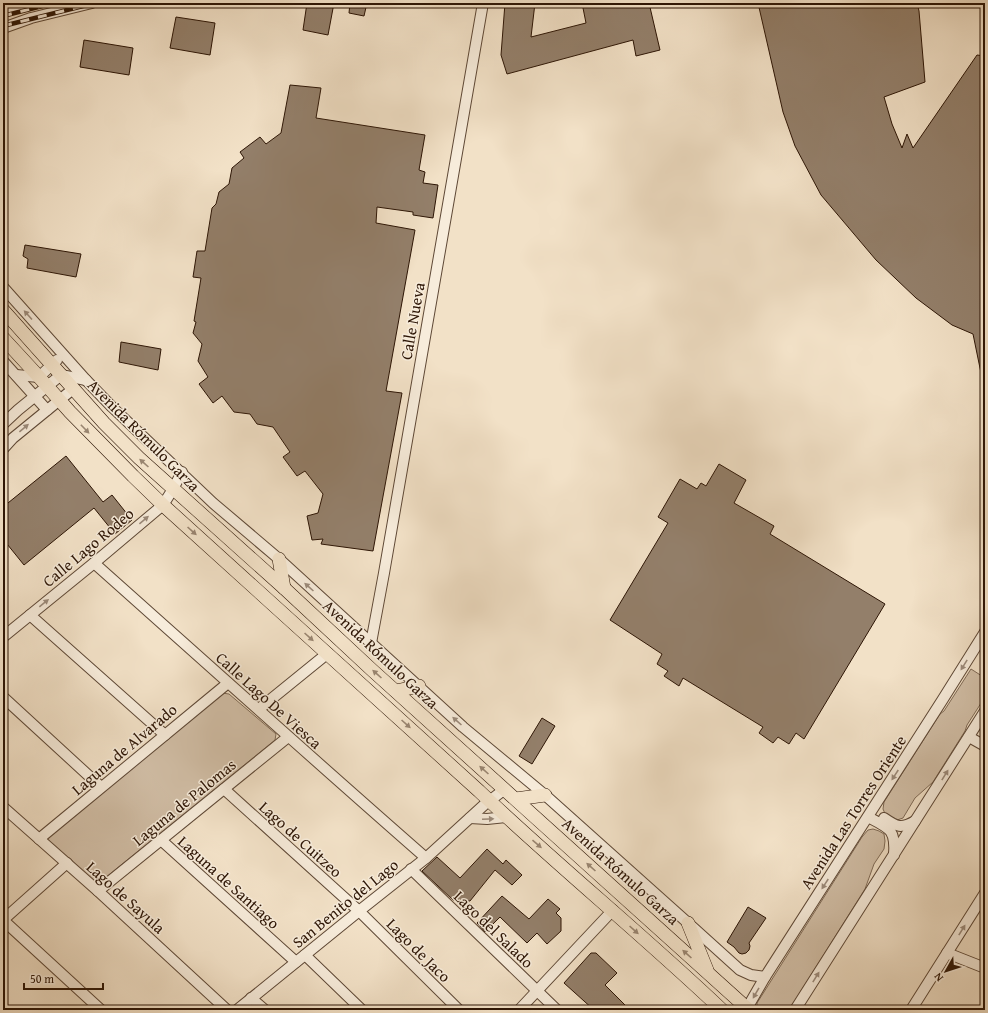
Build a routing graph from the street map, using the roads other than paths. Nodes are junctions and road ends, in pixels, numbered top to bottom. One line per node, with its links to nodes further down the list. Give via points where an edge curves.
1 (31, 3): 4 (street)
2 (92, 3): 5 (street, via 31,18)
3 (483, 3): 32 (street, Calle Nueva)
4 (3, 9)
5 (3, 28)
6 (3, 287): 10 (street, one-way to 6)
7 (3, 310): 13 (main road, Avenida Rómulo Garza)
8 (3, 338): 12 (main road)
9 (3, 345): 12 (main road)
10 (63, 354): 13 (street); 15 (street)
11 (3, 361): 14 (street)
12 (24, 361): 16 (main road)
13 (56, 370): 15 (street); 16 (street); 17 (main road, Avenida Rómulo Garza)
14 (16, 375): 16 (street); 18 (street)
15 (86, 380): 23 (street, via 117,413)
16 (43, 382): 18 (street); 19 (main road)
17 (73, 389): 19 (street); 24 (main road, Avenida Rómulo Garza, one-way to 17, via 139,458)
18 (35, 397): 20 (street); 21 (street)
19 (59, 400): 20 (street); 25 (main road, one-way to 25)
20 (47, 410): 22 (street, one-way to 20)
21 (3, 424)
22 (3, 449)
23 (182, 472): 24 (street, Calle Lago Rodeo); 26 (street, via 213,503)
24 (173, 489): 25 (street, Calle Lago Rodeo); 28 (main road, Avenida Rómulo Garza)
25 (163, 505): 27 (street, Calle Lago Rodeo, one-way to 25); 33 (main road, one-way to 33)
26 (279, 559): 28 (main road); 32 (street, one-way to 26)
27 (94, 563): 29 (street, Calle Lago Rodeo, one-way to 27); 34 (street, Calle Lago De Viesca)
28 (284, 588): 36 (main road, Avenida Rómulo Garza, one-way to 28)
29 (30, 615): 31 (street, Calle Lago Rodeo); 40 (street)
30 (985, 632): 51 (street, Avenida Las Torres Oriente, one-way to 51)
31 (3, 637)
32 (371, 643): 35 (street)
33 (328, 653): 38 (street); 49 (main road, one-way to 49)
34 (228, 683): 38 (street, Calle Lago De Viesca); 40 (street, Laguna de Alvarado)
35 (419, 686): 36 (main road); 47 (street, one-way to 35, via 463,727)
36 (396, 691): 46 (main road, Avenida Rómulo Garza, one-way to 36)
37 (3, 697): 44 (street)
38 (259, 710): 41 (street, Calle Lago De Viesca)
39 (985, 711): 42 (street)
40 (165, 735): 44 (street, Laguna de Alvarado)
41 (288, 737): 45 (street, Laguna de Palomas); 58 (street, Calle Lago De Viesca)
42 (969, 737): 43 (street); 54 (street, one-way to 42)
43 (985, 746)
44 (101, 787): 55 (street, Laguna de Alvarado)
45 (224, 789): 56 (street, Laguna de Palomas); 64 (street, Lago de Cuitzeo)
46 (505, 789): 48 (main road, Avenida Rómulo Garza); 49 (street, San Benito del Lago)
47 (545, 795): 48 (main road); 66 (street)
48 (516, 799): 71 (main road, Avenida Rómulo Garza, one-way to 48)
49 (490, 801): 52 (main road); 53 (street, San Benito del Lago)
50 (3, 807): 55 (street, Lago de Sayula)
51 (870, 814): 54 (street, via 897,826 907,826); 57 (street, via 890,829 894,839); 72 (street, Avenida Las Torres Oriente, one-way to 72)
52 (506, 817): 53 (street, one-way to 52); 63 (main road, one-way to 63)
53 (470, 818): 58 (street, San Benito del Lago)
54 (916, 820): 57 (street)
55 (40, 839): 59 (street, Lago de Sayula)
56 (161, 840): 61 (street, Laguna de Palomas); 69 (street, Laguna de Santiago)
57 (894, 855): 85 (street, one-way to 57)
58 (426, 858): 60 (street, San Benito del Lago)
59 (67, 863): 61 (street, Lago de Sayula); 65 (street)
60 (411, 869): 64 (street, San Benito del Lago); 73 (street, Lago del Salado)
61 (98, 891): 77 (street, Lago de Sayula)
62 (985, 893): 67 (street, one-way to 62)
63 (613, 910): 73 (street); 84 (main road, one-way to 84)
64 (359, 911): 68 (street, San Benito del Lago); 81 (street, Lago de Jaco)
65 (3, 920): 76 (street)
66 (688, 922): 71 (main road); 72 (street, via 740,970)
67 (947, 953): 70 (street); 86 (street)
68 (305, 955): 69 (street, San Benito del Lago); 80 (street)
69 (296, 962): 74 (street, San Benito del Lago)
70 (985, 968)
71 (709, 973): 75 (main road, Avenida Rómulo Garza)
72 (765, 978): 75 (street, Avenida Las Torres Oriente, one-way to 75)
73 (537, 991): 82 (street); 83 (street, Lago del Salado)
74 (252, 998): 78 (street, San Benito del Lago); 79 (street)
75 (748, 1009)
76 (101, 1010)
77 (227, 1010)
78 (237, 1010)
79 (265, 1010)
80 (362, 1010)
81 (459, 1010)
82 (519, 1010)
83 (557, 1010)
84 (722, 1010)
85 (795, 1010)
86 (911, 1010)

